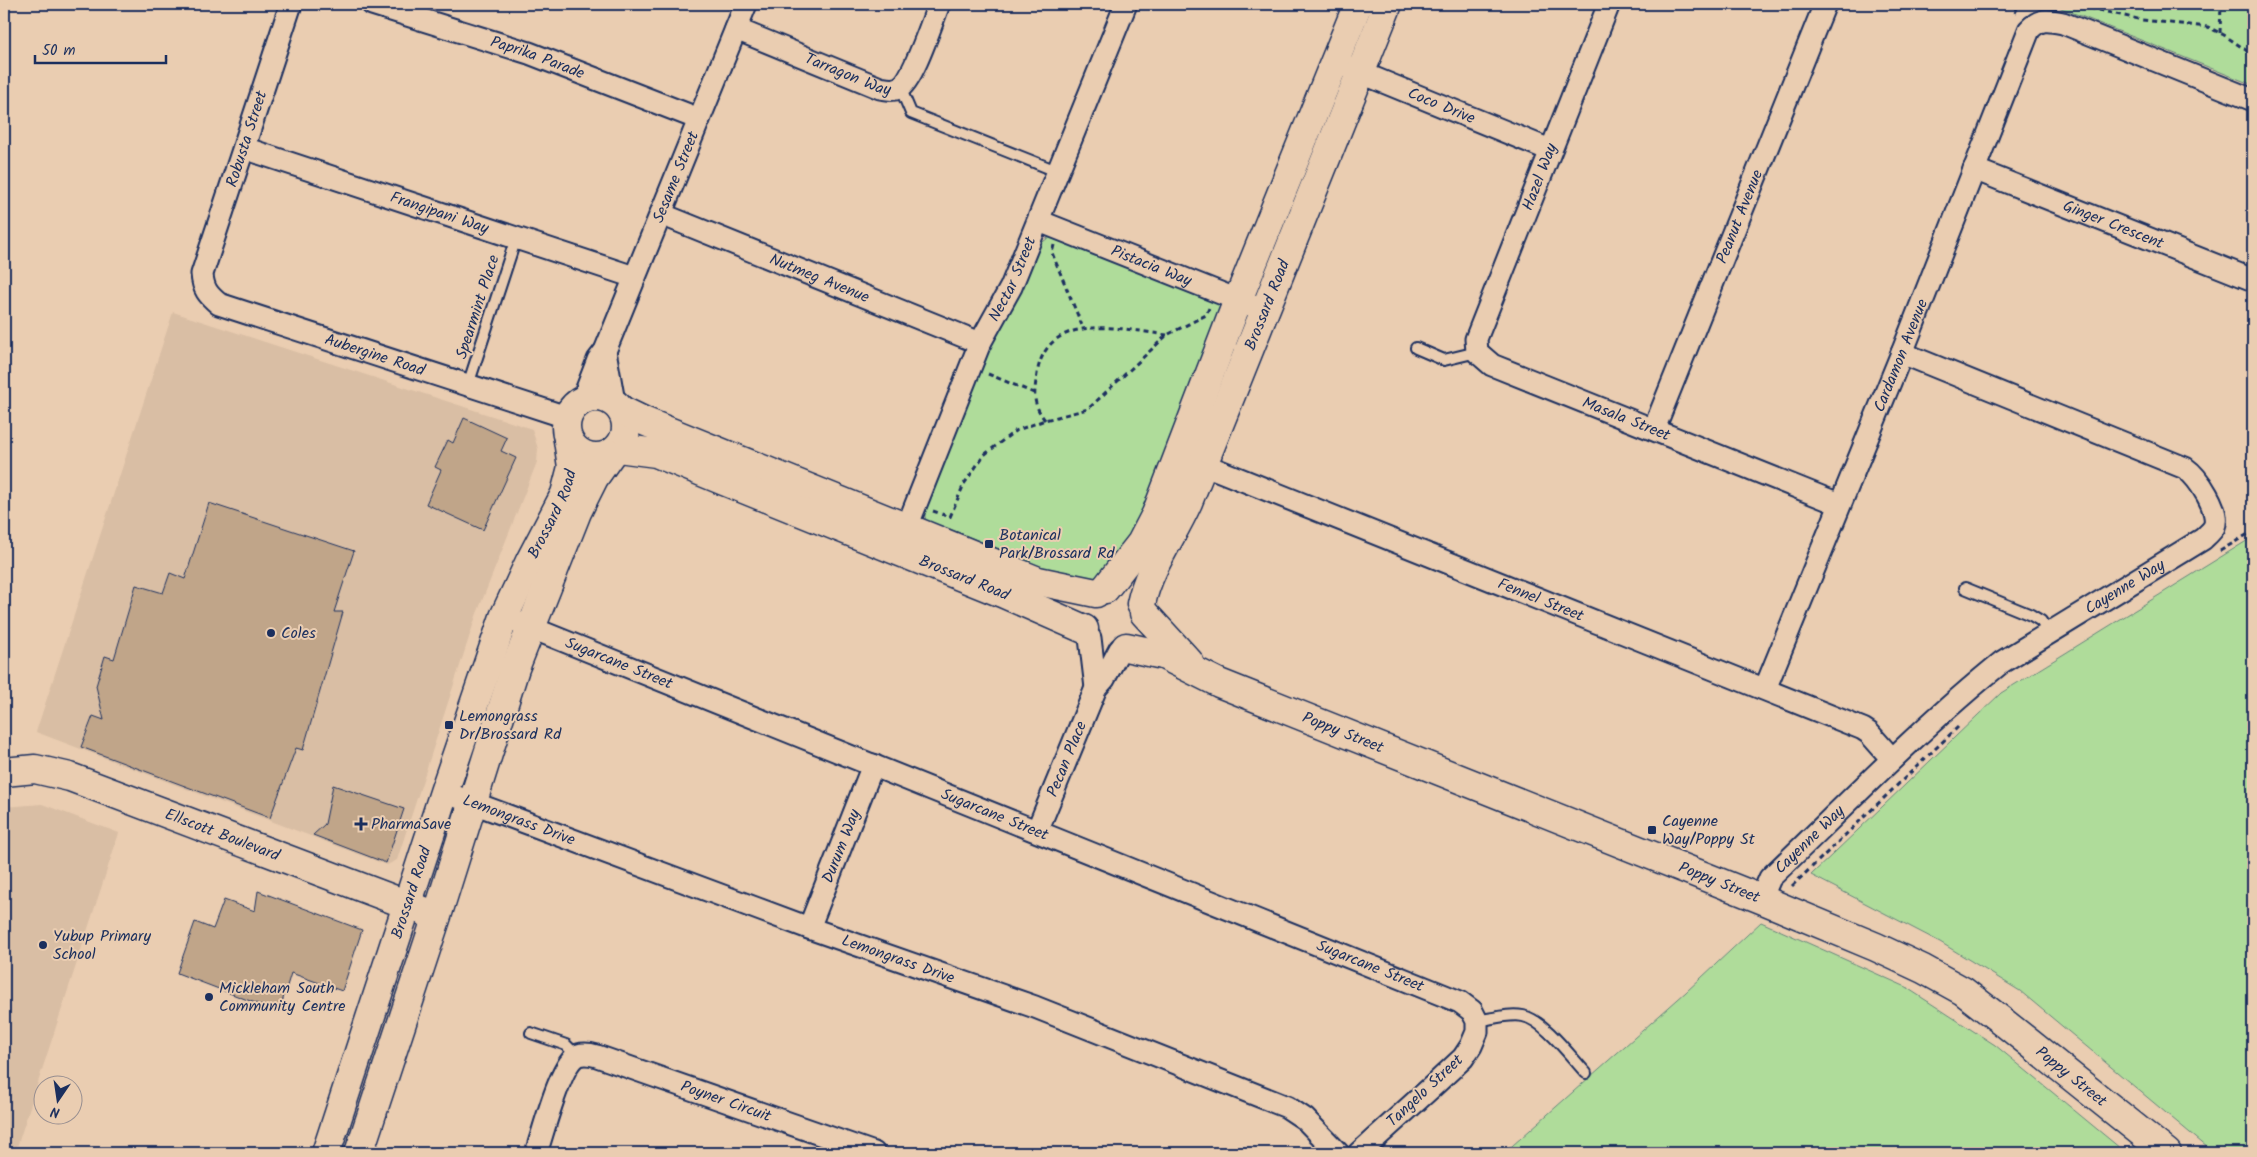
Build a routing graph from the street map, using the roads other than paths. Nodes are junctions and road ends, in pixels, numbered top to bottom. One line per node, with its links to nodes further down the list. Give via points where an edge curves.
1 (291, 4): 16 (street, Robusta Street)
2 (372, 4): 15 (street, Paprika Parade, via 529,53)
3 (746, 4): 10 (street, Sesame Street)
4 (938, 4): 13 (street, via 911,74)
5 (1126, 4): 19 (street, Nectar Street)
6 (1358, 4): 11 (street, Brossard Road)
7 (1388, 4): 12 (street, Brossard Road)
8 (1609, 4): 17 (street, Hazel Way)
9 (1825, 4): 36 (street, Peanut Avenue)
10 (736, 29): 13 (street, Tarragon Way, via 880,88); 15 (street, Sesame Street)
11 (1334, 62): 12 (street, Coco Drive); 26 (street, Brossard Road)
12 (1360, 73): 17 (street, Coco Drive); 27 (street, Brossard Road)
13 (900, 87): 19 (lane, Tarragon Way, via 911,113)
14 (2253, 100): 18 (street, Cardamon Avenue, via 2063,23 2037,22 2030,30)
15 (699, 119): 20 (street, Sesame Street)
16 (244, 148): 22 (street, Frangipani Way); 23 (street, Robusta Street)
17 (1550, 150): 31 (street, Hazel Way, via 1476,339)
18 (1974, 169): 25 (street, Ginger Crescent); 32 (street, Cardamon Avenue)
19 (1059, 172): 21 (street, Nectar Street)
20 (661, 214): 24 (street, Sesame Street); 28 (street, Nutmeg Avenue)
21 (1049, 224): 26 (street, Pistacia Way); 28 (street, Nectar Street)
22 (516, 238): 24 (street, Frangipani Way); 33 (lane, Spearmint Place)
23 (202, 274): 33 (street, Aubergine Road, via 208,296 219,304)
24 (634, 277): 30 (street, Sesame Street)
25 (2253, 280)
26 (1227, 296): 27 (street, Pistacia Way); 38 (street, Brossard Road)
27 (1265, 311): 38 (street, Brossard Road)
28 (980, 343): 40 (street, Nectar Street)
29 (1416, 348): 31 (lane, via 1444,360)
30 (605, 351): 34 (street); 35 (street, Sesame Street)
31 (1477, 352): 36 (street, Masala Street, via 1492,365)
32 (1902, 354): 39 (street, Cardamon Avenue); 47 (street, Cayenne Way, via 2184,468 2193,474 2210,502 2216,514 2214,527 2203,539)
33 (468, 385): 35 (street, Aubergine Road)
34 (617, 406): 35 (street, via 595,396); 37 (street, via 625,419 626,429 624,439); 40 (street, Brossard Road, via 646,422)
35 (572, 419): 37 (street, via 573,448 591,457); 44 (street, Brossard Road, via 572,467 565,494)
36 (1654, 429): 39 (street, Masala Street)
37 (614, 451): 40 (street, Brossard Road, via 656,453 724,481); 45 (street, Brossard Road, via 594,478 577,512)
38 (1191, 459): 42 (street, Brossard Road, via 1141,543); 43 (street, Brossard Road, via 1178,524 1148,575); 51 (street, Fennel Street)
39 (1839, 504): 51 (street, Cardamon Avenue)
40 (907, 528): 42 (street, Brossard Road, via 1038,581); 46 (street, Brossard Road)
41 (1965, 588): 47 (lane, via 2031,615 2040,621)
42 (1101, 591): 43 (street, via 1126,590); 46 (street, via 1089,600 1084,609)
43 (1142, 609): 48 (street, via 1144,624 1141,633); 49 (street, Poppy Street)
44 (504, 618): 45 (street, Sugarcane Street); 55 (street, Brossard Road)
45 (530, 628): 53 (street, Sugarcane Street); 56 (street, Brossard Road)
46 (1087, 634): 48 (street, via 1103,648); 50 (street, Pecan Place)
47 (2048, 634): 52 (street, Cayenne Way, via 2002,662)
48 (1123, 648): 49 (street, Poppy Street, via 1152,651); 50 (street, Pecan Place)
49 (1200, 674): 58 (street, Poppy Street)
50 (1096, 688): 57 (street, Pecan Place)
51 (1765, 689): 52 (street, Fennel Street, via 1863,729)
52 (1892, 759): 58 (street, Cayenne Way, via 1770,878)
53 (873, 765): 57 (street, Sugarcane Street); 61 (street, Durum Way)
54 (4, 772): 59 (street, Ellscott Boulevard, via 35,769 70,777)
55 (444, 792): 56 (street, Lemongrass Drive); 59 (street, Brossard Road)
56 (472, 802): 60 (street, Brossard Road); 61 (street, Lemongrass Drive)
57 (1037, 831): 62 (street, Sugarcane Street, via 1460,1002 1472,1011)
58 (1761, 899): 72 (street, Poppy Street, via 1876,947 1963,991)
59 (408, 906): 60 (street, Ellscott Boulevard); 66 (street, Brossard Road)
60 (437, 916): 67 (street, Brossard Road)
61 (809, 928): 70 (street, Lemongrass Drive, via 1035,1006 1287,1108 1305,1119)
62 (1477, 1021): 65 (lane, via 1512,1016 1534,1020); 71 (street, Tangelo Street, via 1477,1032 1463,1058)
63 (531, 1032): 64 (lane, via 566,1045)
64 (577, 1056): 68 (street, via 564,1071); 69 (street, Poyner Circuit, via 597,1056)
65 (1586, 1072)
66 (326, 1153)
67 (359, 1153)
68 (536, 1153)
69 (874, 1153)
70 (1338, 1153)
71 (1359, 1153)
72 (2167, 1153)

